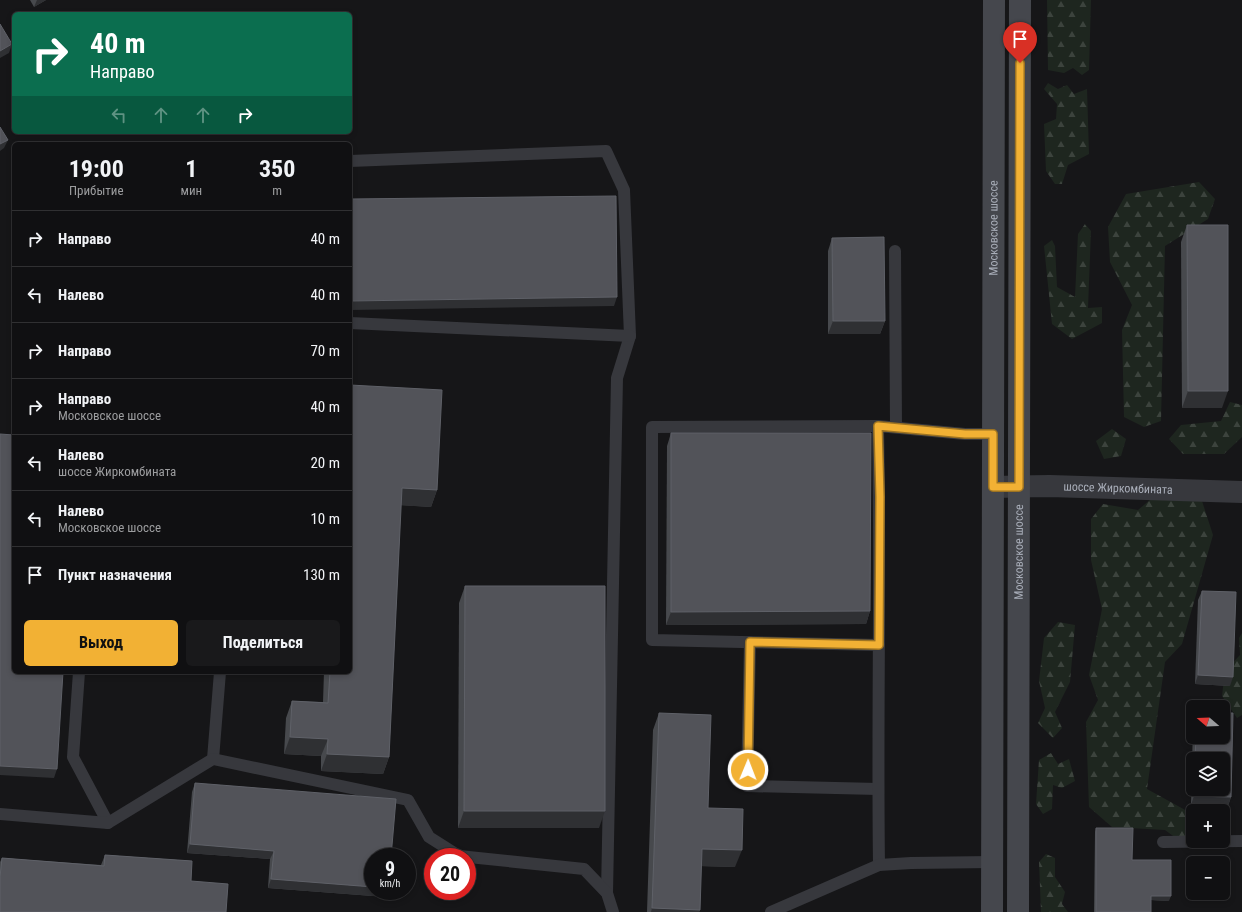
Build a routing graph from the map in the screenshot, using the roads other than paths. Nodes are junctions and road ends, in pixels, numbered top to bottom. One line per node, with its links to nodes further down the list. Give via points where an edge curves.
1 (994, 0): 9 (main road, Московское шоссе)
2 (1020, 0): 11 (main road, Московское шоссе)
3 (352, 162): 6 (lane, via 606,151 624,190)
4 (895, 251): 8 (lane)
5 (352, 323): 6 (lane)
6 (630, 336): 25 (lane, via 617,378)
7 (878, 426): 8 (lane); 13 (lane, via 652,427 652,640); 14 (lane)
8 (896, 427): 9 (lane, via 965,434)
9 (993, 434): 10 (main road, Московское шоссе)
10 (993, 487): 11 (street, шоссе Жиркомбината); 23 (main road, Московское шоссе)
11 (1019, 487): 12 (street, шоссе Жиркомбината); 29 (main road, Московское шоссе)
12 (1242, 492)
13 (750, 642): 14 (lane); 18 (lane, via 747,786)
14 (879, 645): 18 (lane)
15 (79, 674): 20 (lane, via 73,757)
16 (220, 674): 17 (lane)
17 (213, 759): 20 (lane); 25 (lane, via 408,800 429,837 459,856 584,868)
18 (878, 789): 24 (lane)
19 (0, 814): 20 (lane)
20 (108, 823)
21 (1162, 842): 22 (lane)
22 (1242, 842)
23 (992, 862): 24 (lane); 28 (main road, Московское шоссе)
24 (879, 865): 27 (lane)
25 (607, 893): 26 (lane)
26 (614, 912)
27 (771, 912)
28 (992, 912)
29 (1018, 912)

